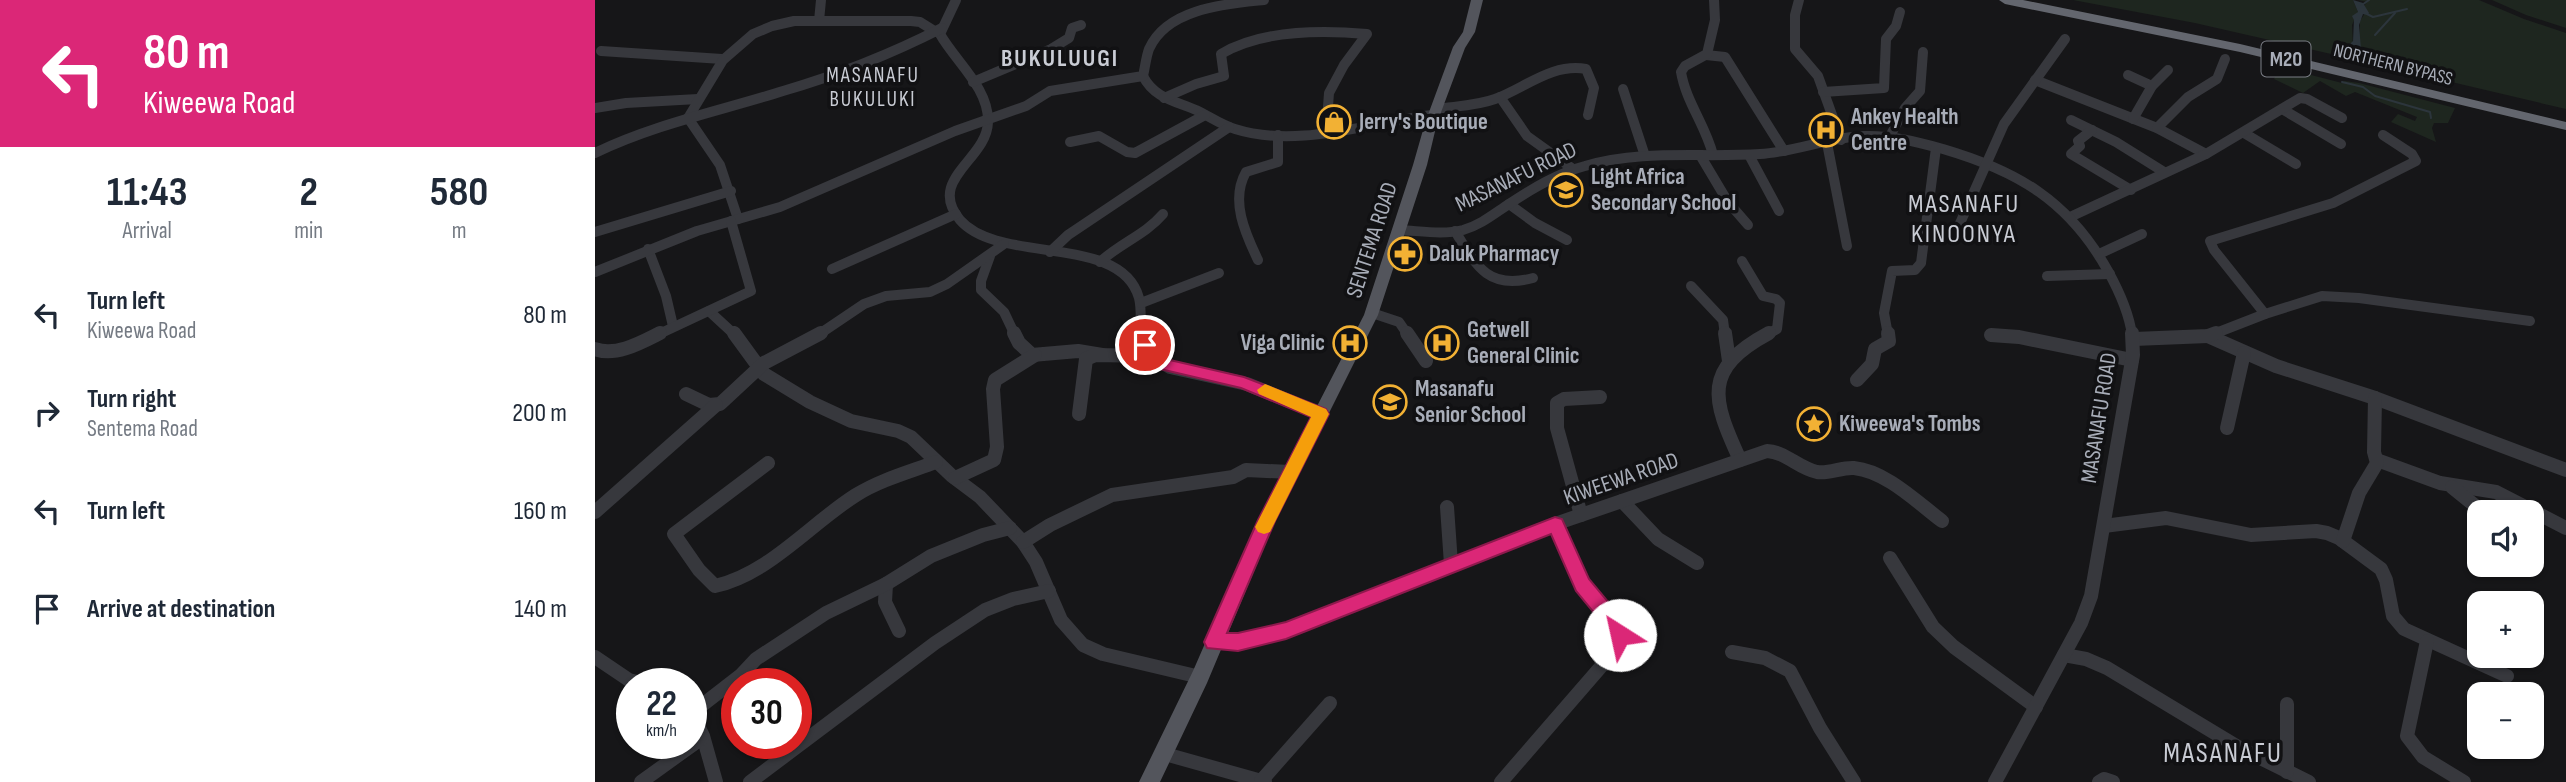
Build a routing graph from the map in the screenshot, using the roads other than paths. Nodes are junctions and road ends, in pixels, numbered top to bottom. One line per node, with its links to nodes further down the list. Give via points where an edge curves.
1 (821, 0): 12 (street)
2 (956, 0): 14 (street)
3 (1264, 0): 10 (street)
4 (1469, 0): 16 (main road, SENTEMA ROAD)
5 (1477, 0): 16 (main road, SENTEMA ROAD, via 1464,44)
6 (1714, 0): 19 (street, via 1715,20)
7 (1799, 0): 29 (street, via 1794,45 1815,72)
8 (2005, 0): 44 (highway, NORTHERN BYPASS / M20, via 2240,48)
9 (2053, 0): 38 (highway, NORTHERN BYPASS / M20)
10 (1202, 4): 24 (street, via 1162,30 1149,49)
11 (1900, 12): 29 (street, via 1886,39 1884,88)
12 (819, 20): 14 (street, via 911,20); 20 (street, via 763,27 740,40)
13 (1081, 25): 26 (street, via 1051,49)
14 (939, 30): 26 (street); 39 (street, via 869,62)
15 (2065, 39): 25 (street)
16 (1459, 47): 35 (main road, SENTEMA ROAD)
17 (601, 51): 20 (street)
18 (1923, 52): 52 (street, via 1920,91)
19 (1706, 55): 58 (street, via 1725,57); 61 (street, via 1685,66 1681,75 1710,142)
20 (722, 59): 32 (street)
21 (2225, 59): 46 (street, via 2217,79 2188,97)
22 (2168, 70): 27 (street)
23 (2128, 75): 27 (street)
24 (1143, 76): 31 (street, via 1150,89); 42 (street, via 1055,89)
25 (2035, 80): 41 (street); 65 (street, via 2009,115)
26 (973, 82): 42 (street)
27 (2152, 86): 41 (street)
28 (1623, 89): 63 (street)
29 (1823, 92): 53 (street)
30 (1500, 97): 35 (street); 37 (street, via 1561,69 1583,67 1594,86); 66 (street, via 1527,136)
31 (1164, 98): 36 (street); 48 (street, via 1224,76 1221,54 1227,48 1272,37 1367,34 1329,93)
32 (698, 99): 33 (street); 39 (street)
33 (595, 108)
34 (2282, 109): 40 (street, via 2304,98); 49 (street); 56 (street)
35 (1435, 112): 48 (street); 77 (main road, SENTEMA ROAD)
36 (1205, 115): 45 (street); 54 (street, via 1135,153 1099,136)
37 (1588, 116)
38 (2566, 116)
39 (688, 118): 59 (street); 69 (street, via 714,155)
40 (2342, 118)
41 (2133, 119): 46 (street)
42 (988, 120): 72 (street, via 977,149 950,185 947,195); 75 (street, via 780,207)
43 (2071, 120): 47 (street)
44 (2566, 126)
45 (1229, 127): 50 (street); 86 (street, via 1068,235)
46 (2157, 128): 60 (street)
47 (2092, 130): 67 (street); 68 (street, via 2071,154)
48 (1326, 133): 50 (street)
49 (2244, 133): 60 (street); 64 (street)
50 (1278, 135): 89 (street, via 1278,162 1248,171 1241,180 1244,232)
51 (2383, 135): 102 (street, via 2417,161 2342,200 2210,241)
52 (1889, 138): 53 (street, MASANAFU ROAD); 57 (street, MASANAFU ROAD)
53 (1841, 140): 55 (street, MASANAFU ROAD)
54 (1070, 142)
55 (1827, 143): 58 (street, MASANAFU ROAD); 84 (street)
56 (2341, 145)
57 (1936, 148): 65 (street, MASANAFU ROAD); 117 (street, via 1921,263 1915,270 1892,271 1884,313 1889,341 1875,348 1872,364)
58 (1784, 151): 62 (street, MASANAFU ROAD)
59 (595, 153)
60 (2206, 153): 67 (street)
61 (1706, 155): 62 (street, MASANAFU ROAD); 63 (street, MASANAFU ROAD); 76 (street, via 1728,202)
62 (1749, 155): 71 (street)
63 (1645, 156): 66 (street, MASANAFU ROAD)
64 (2296, 164)
65 (1985, 165): 74 (street, MASANAFU ROAD, via 2029,184); 78 (street)
66 (1573, 169): 70 (street, MASANAFU ROAD)
67 (2164, 172): 68 (street)
68 (2131, 190): 74 (street)
69 (731, 191): 75 (street); 80 (street)
70 (1509, 204): 79 (street, MASANAFU ROAD, via 1473,226); 82 (street)
71 (1779, 211)
72 (956, 214): 83 (street, via 980,233); 92 (street)
73 (1163, 214): 91 (street, via 1150,229 1116,247)
74 (2070, 217): 87 (street, MASANAFU ROAD)
75 (735, 220): 85 (street); 100 (street, via 752,288)
76 (1748, 225)
77 (1400, 230): 79 (street, MASANAFU ROAD); 101 (main road, SENTEMA ROAD)
78 (1957, 230)
79 (1455, 231): 97 (street, via 1491,279 1509,285)
80 (595, 232)
81 (2143, 234): 87 (street)
82 (1567, 240)
83 (1005, 244): 86 (street); 88 (street)
84 (1847, 246)
85 (648, 249): 93 (street); 104 (street)
86 (1050, 252): 91 (street)
87 (2099, 254): 95 (street, MASANAFU ROAD)
88 (990, 255): 110 (street, via 981,290 1004,312 1019,343); 116 (street, via 930,292 871,301)
89 (1258, 260)
90 (1742, 261): 115 (street, via 1763,296 1780,303 1777,329 1744,346)
91 (1100, 262): 99 (street, via 1129,280)
92 (832, 270)
93 (595, 272)
94 (1219, 273): 99 (street)
95 (2110, 274): 96 (street); 107 (street, MASANAFU ROAD)
96 (2047, 276)
97 (1533, 278)
98 (1691, 286): 115 (street, via 1723,320)
99 (1141, 303): 112 (street, via 1145,345)
100 (709, 310): 104 (street); 116 (street, via 730,328)
101 (1371, 313): 114 (street, via 1399,322); 123 (main road, SENTEMA ROAD)
102 (2265, 314): 103 (street, via 2322,296); 106 (street)
103 (2530, 321)
104 (673, 326): 108 (street, via 633,346 603,352)
105 (1991, 335): 113 (street)
106 (2208, 336): 107 (street); 109 (street)
107 (2134, 339): 113 (street, MASANAFU ROAD)
108 (595, 349)
109 (2244, 353): 120 (street); 124 (street)
110 (1035, 355): 111 (street, via 1077,351); 131 (street, via 1026,365 995,380 994,460)
111 (1102, 355): 112 (street); 122 (street, via 1085,361)
112 (1151, 356): 123 (street, via 1173,367 1267,391)
113 (2132, 360): 140 (street, MASANAFU ROAD)
114 (1426, 361)
115 (1728, 361): 125 (street, via 1720,377 1718,398 1724,428)
116 (759, 367): 121 (street); 127 (street, via 773,380 841,416 911,437)
117 (1857, 380)
118 (686, 394): 121 (street)
119 (1601, 397): 137 (street, via 1557,403 1557,426)
120 (2375, 398): 126 (street); 129 (street)
121 (716, 405): 136 (street)
122 (1079, 414)
123 (1321, 414): 130 (main road, SENTEMA ROAD)
124 (2227, 428)
125 (1740, 460): 134 (street, KIWEEWA ROAD); 138 (street, KIWEEWA ROAD, via 1767,451 1822,473 1850,468 1869,473)
126 (2377, 460): 132 (street); 143 (street, via 2359,493)
127 (936, 462): 128 (street, via 886,478 857,494 767,561 715,586 675,539 675,532); 131 (street)
128 (768, 464)
129 (2566, 470)
130 (1290, 472): 144 (street, via 1246,470 1233,477 1112,495); 151 (main road, SENTEMA ROAD)
131 (955, 478): 141 (street)
132 (2450, 485): 133 (street); 142 (street, via 2496,492)
133 (2468, 500)
134 (1622, 501): 137 (street, KIWEEWA ROAD); 146 (street, via 1658,539)
135 (1447, 507): 147 (street)
136 (595, 512)
137 (1581, 515): 139 (street, KIWEEWA ROAD)
138 (1942, 521)
139 (1555, 524): 147 (street, KIWEEWA ROAD); 173 (street, via 1582,585 1620,635 1605,662)
140 (2104, 526): 143 (street, via 2166,518 2251,535 2316,531); 154 (street, MASANAFU ROAD, via 2091,596)
141 (1010, 528): 144 (street); 148 (street, via 931,556)
142 (2566, 528)
143 (2343, 541): 152 (street, via 2381,569 2396,621)
144 (1023, 542): 149 (street)
145 (1890, 558): 162 (street, via 1933,627)
146 (1697, 563)
147 (1451, 564): 151 (street, KIWEEWA ROAD, via 1286,630 1238,642)
148 (886, 584): 150 (street, via 885,602); 159 (street, via 799,629)
149 (1049, 591): 158 (street, via 1061,620 1083,645); 171 (street, via 985,610)
150 (899, 631)
151 (1214, 642): 158 (main road, SENTEMA ROAD)
152 (2427, 642): 157 (street); 178 (street, via 2407,736 2422,756)
153 (1732, 652): 174 (street, via 1765,658 1790,671)
154 (2064, 655): 162 (street, MASANAFU ROAD); 166 (street, via 2107,668)
155 (595, 657): 156 (street)
156 (616, 671)
157 (2507, 676)
158 (1200, 677): 163 (main road, SENTEMA ROAD)
159 (707, 701)
160 (1330, 703): 168 (street)
161 (2287, 705): 166 (street)
162 (2036, 707): 167 (street, MASANAFU ROAD)
163 (1165, 754): 168 (street); 172 (main road, SENTEMA ROAD)
164 (672, 759): 169 (street)
165 (707, 759): 170 (street)
166 (2287, 772): 177 (street)
167 (2000, 780)
168 (1263, 781)
169 (641, 782)
170 (716, 782)
171 (750, 782)
172 (1149, 782)
173 (1501, 782)
174 (1854, 782)
175 (2099, 782): 176 (street)
176 (2113, 782)
177 (2309, 782)
178 (2464, 782)

